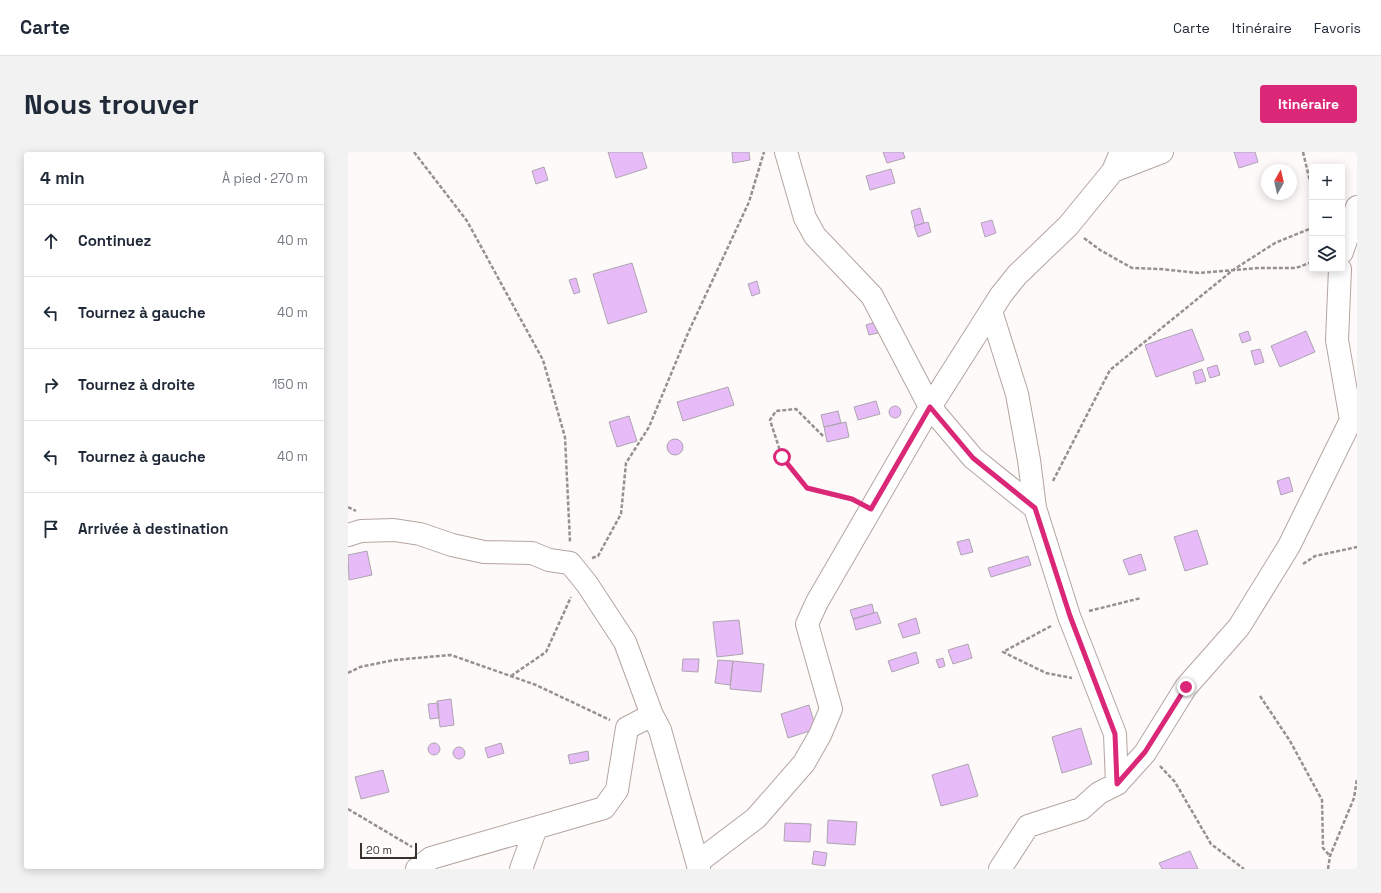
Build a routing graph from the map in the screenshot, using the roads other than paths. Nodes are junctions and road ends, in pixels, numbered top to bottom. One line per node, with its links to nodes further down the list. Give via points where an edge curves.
1 (786, 152): 8 (street, via 808,224 815,236 872,296)
2 (1162, 152): 3 (street)
3 (1117, 161): 7 (street, via 1068,226 1017,275)
4 (1357, 207): 5 (street)
5 (1345, 243)
6 (1340, 272): 12 (street, via 1336,340 1351,420 1289,546 1239,627 1186,687 1145,752)
7 (991, 311): 8 (street); 9 (street, via 1017,394)
8 (930, 407): 9 (street, via 973,458); 15 (street, via 817,602 807,624 831,709 820,735 804,763 756,818)
9 (1034, 500): 12 (street, via 1070,616 1115,734)
10 (348, 535): 11 (street, via 361,531 394,530 420,534 484,552 532,553 575,570 625,642)
11 (652, 715): 13 (street, via 627,728 617,790 604,808); 15 (street, via 660,730)
12 (1117, 784): 17 (street, via 1099,793 1081,809 1028,826)
13 (536, 828): 14 (street); 16 (street)
14 (424, 864)
15 (698, 865)
16 (521, 869)
17 (1000, 869)

